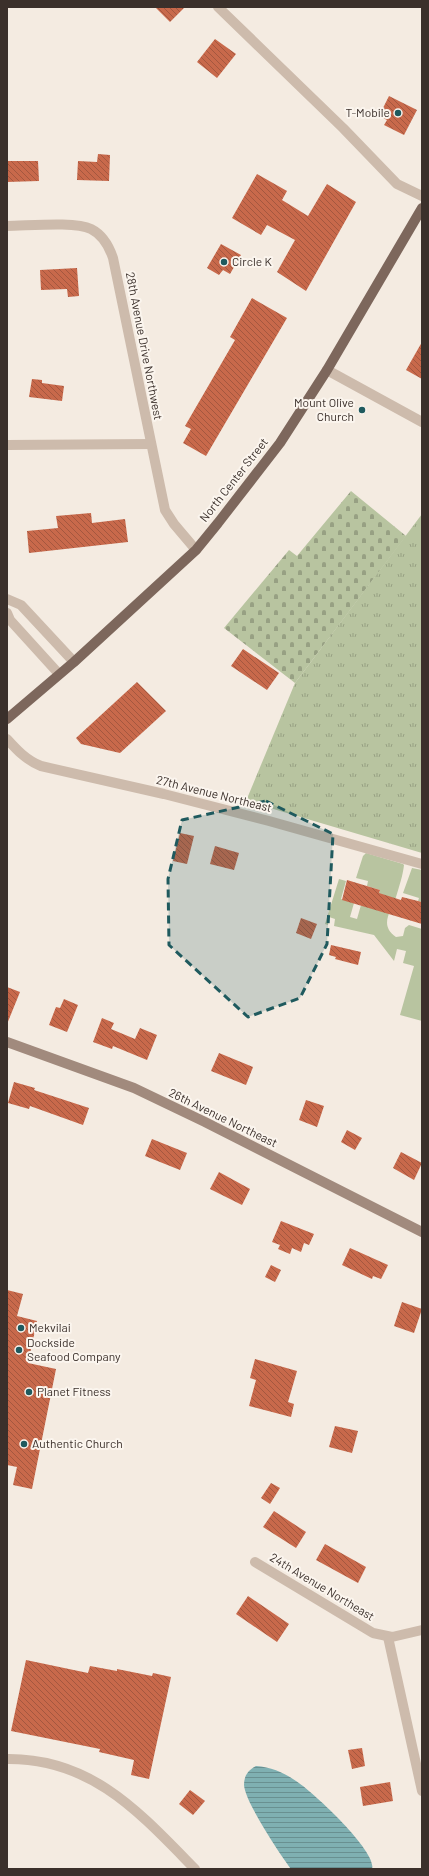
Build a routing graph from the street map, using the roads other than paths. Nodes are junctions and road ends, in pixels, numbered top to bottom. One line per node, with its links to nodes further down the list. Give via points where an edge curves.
1 (218, 7): 2 (street, via 397,184)
2 (422, 196)
3 (422, 208): 5 (main road, North Center Street)
4 (7, 226): 7 (street, 28th Avenue Drive Northwest, via 88,228 99,234 108,244)
5 (327, 370): 6 (street); 9 (main road, North Center Street, via 275,449)
6 (422, 422)
7 (151, 444): 8 (street); 9 (street, 28th Avenue Drive Northwest, via 165,510)
8 (7, 445)
9 (196, 550): 13 (main road, North Center Street)
10 (7, 599): 11 (street)
11 (21, 605): 12 (street); 13 (street)
12 (8, 617): 14 (street)
13 (74, 662): 14 (main road, North Center Street)
14 (59, 674): 15 (main road, North Center Street)
15 (7, 719)
16 (7, 739): 17 (street, 27th Avenue Northeast, via 31,763 40,766 164,794)
17 (422, 864)
18 (7, 1042): 19 (street, 26th Avenue Northeast, via 134,1088)
19 (422, 1232)
20 (255, 1562): 22 (street, 24th Avenue Northeast, via 373,1634)
21 (422, 1630): 22 (street, 24th Avenue Northeast)
22 (388, 1637): 24 (street)
23 (7, 1759): 25 (street, via 63,1767 112,1792 148,1820)
24 (422, 1791)
25 (194, 1869)

